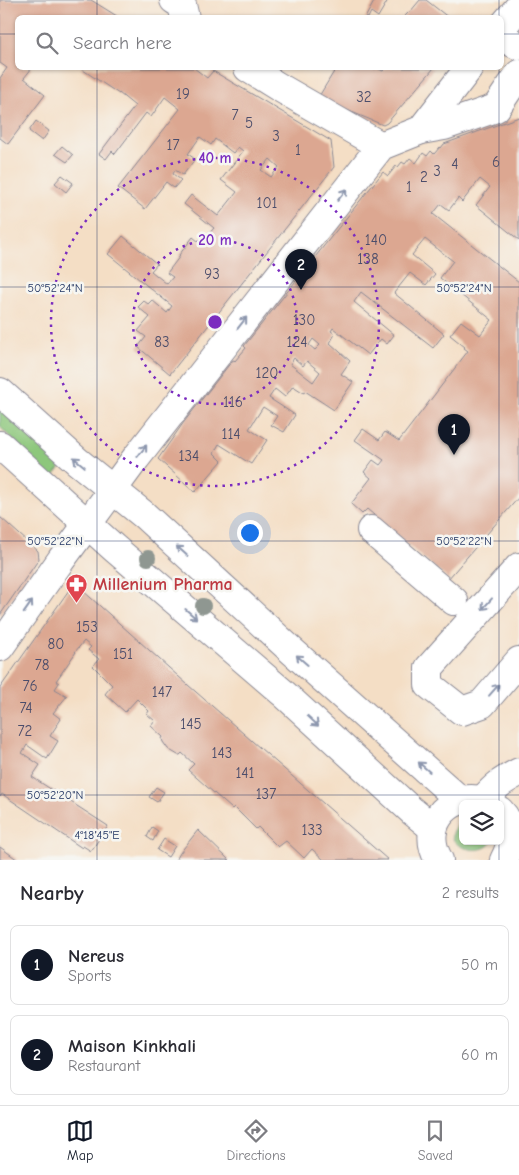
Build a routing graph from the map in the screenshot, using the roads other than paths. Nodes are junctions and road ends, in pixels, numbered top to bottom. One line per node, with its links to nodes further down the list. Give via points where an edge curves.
1 (174, 0): 3 (street, via 182,5)
2 (519, 7): 4 (street)
3 (185, 15)
4 (510, 38)
5 (256, 70): 8 (street)
6 (467, 70): 9 (street)
7 (519, 74): 9 (street, via 496,108 444,126)
8 (283, 77): 10 (street)
9 (420, 130): 10 (street)
10 (381, 146): 13 (street, one-way to 10)
11 (0, 392): 13 (street, one-way to 11)
12 (0, 445): 14 (street)
13 (112, 490): 14 (street); 21 (street, one-way to 13, via 292,651 144,515)
14 (87, 524): 18 (street, one-way to 14); 25 (street, one-way to 25)
15 (371, 530): 17 (street)
16 (519, 567): 19 (street, one-way to 19, via 429,668 429,685 462,711 482,704)
17 (454, 601)
18 (0, 647)
19 (519, 661)
20 (519, 772): 22 (street, via 494,788)
21 (485, 800)
22 (494, 800)
23 (459, 806): 25 (street, via 448,806 438,816)
24 (504, 822): 27 (street, via 510,831 511,841)
25 (433, 828): 26 (street, via 432,841)
26 (439, 860)
27 (504, 860)

